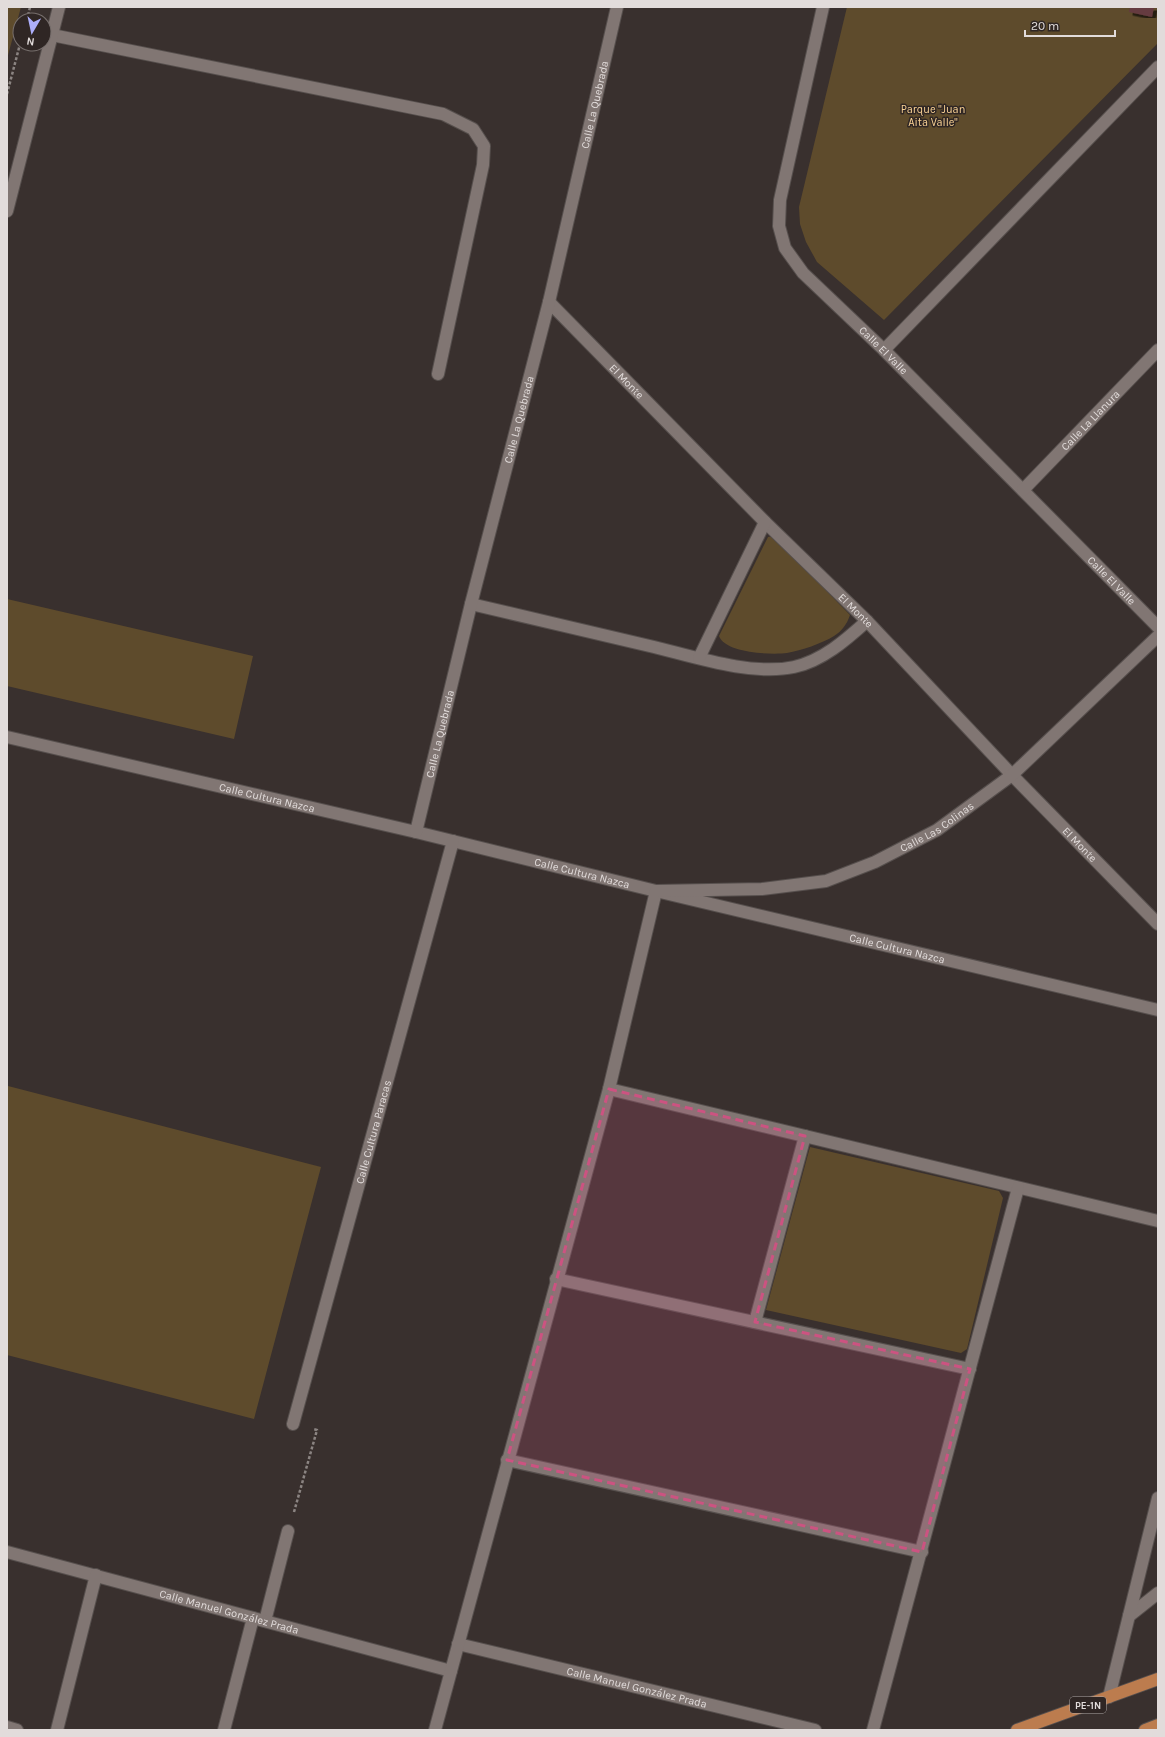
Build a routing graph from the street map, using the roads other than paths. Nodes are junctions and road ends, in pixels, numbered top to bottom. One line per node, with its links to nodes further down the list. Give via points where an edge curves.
1 (59, 7): 4 (street)
2 (617, 7): 8 (street, Calle La Quebrada)
3 (823, 7): 9 (street, Calle El Valle, via 780,200 779,226 784,248 803,273)
4 (52, 35): 11 (street, via 443,114 472,129 484,146 483,165)
5 (48, 52): 7 (street)
6 (1158, 66): 9 (street)
7 (7, 210)
8 (549, 302): 13 (street, El Monte); 14 (street, Calle La Quebrada)
9 (884, 350): 12 (street, Calle El Valle)
10 (1158, 350): 12 (street, Calle La Llanura)
11 (438, 374)
12 (1023, 490): 16 (street, Calle El Valle)
13 (765, 522): 15 (street, El Monte); 18 (street)
14 (471, 604): 18 (street); 21 (street, Calle La Quebrada)
15 (867, 622): 18 (street, via 820,658 806,664 775,670); 20 (street, El Monte)
16 (1158, 627)
17 (1158, 636): 20 (street, Calle Las Colinas)
18 (699, 658)
19 (7, 737): 21 (street, Calle Cultura Nazca)
20 (1012, 775): 23 (street, Calle Las Colinas, via 937,830 875,862 826,881 762,889); 24 (street, El Monte)
21 (416, 832): 22 (street, Calle Cultura Nazca)
22 (453, 840): 23 (street, Calle Cultura Nazca); 33 (street, Calle Cultura Paracas)
23 (656, 891): 25 (street, Calle Cultura Nazca); 26 (street)
24 (1158, 924)
25 (1158, 1010)
26 (609, 1089): 27 (street); 30 (street)
27 (805, 1136): 28 (street); 31 (street)
28 (1018, 1188): 29 (street); 32 (street)
29 (1158, 1221)
30 (556, 1279): 31 (street); 34 (street)
31 (755, 1322): 32 (street)
32 (970, 1369): 38 (street)
33 (293, 1424)
34 (507, 1460): 38 (street); 44 (street)
35 (1158, 1498): 41 (street)
36 (288, 1531): 43 (street)
37 (7, 1552): 39 (street, Calle Manuel González Prada)
38 (922, 1552): 55 (street)
39 (96, 1575): 42 (street, Calle Manuel González Prada); 51 (street)
40 (1158, 1593): 41 (street)
41 (1128, 1616): 47 (street)
42 (253, 1618): 43 (street, Calle Manuel González Prada); 52 (street)
43 (265, 1621): 45 (street, Calle Manuel González Prada)
44 (458, 1644): 45 (street); 54 (street, Calle Manuel González Prada)
45 (451, 1671): 53 (street)
46 (1158, 1679): 47 (highway, PE-1N)
47 (1109, 1697): 56 (highway, PE-1N)
48 (1158, 1725): 57 (highway)
49 (7, 1727): 50 (street)
50 (17, 1730)
51 (57, 1730)
52 (224, 1730)
53 (436, 1730)
54 (815, 1730)
55 (873, 1730)
56 (1017, 1730)
57 (1145, 1730)

